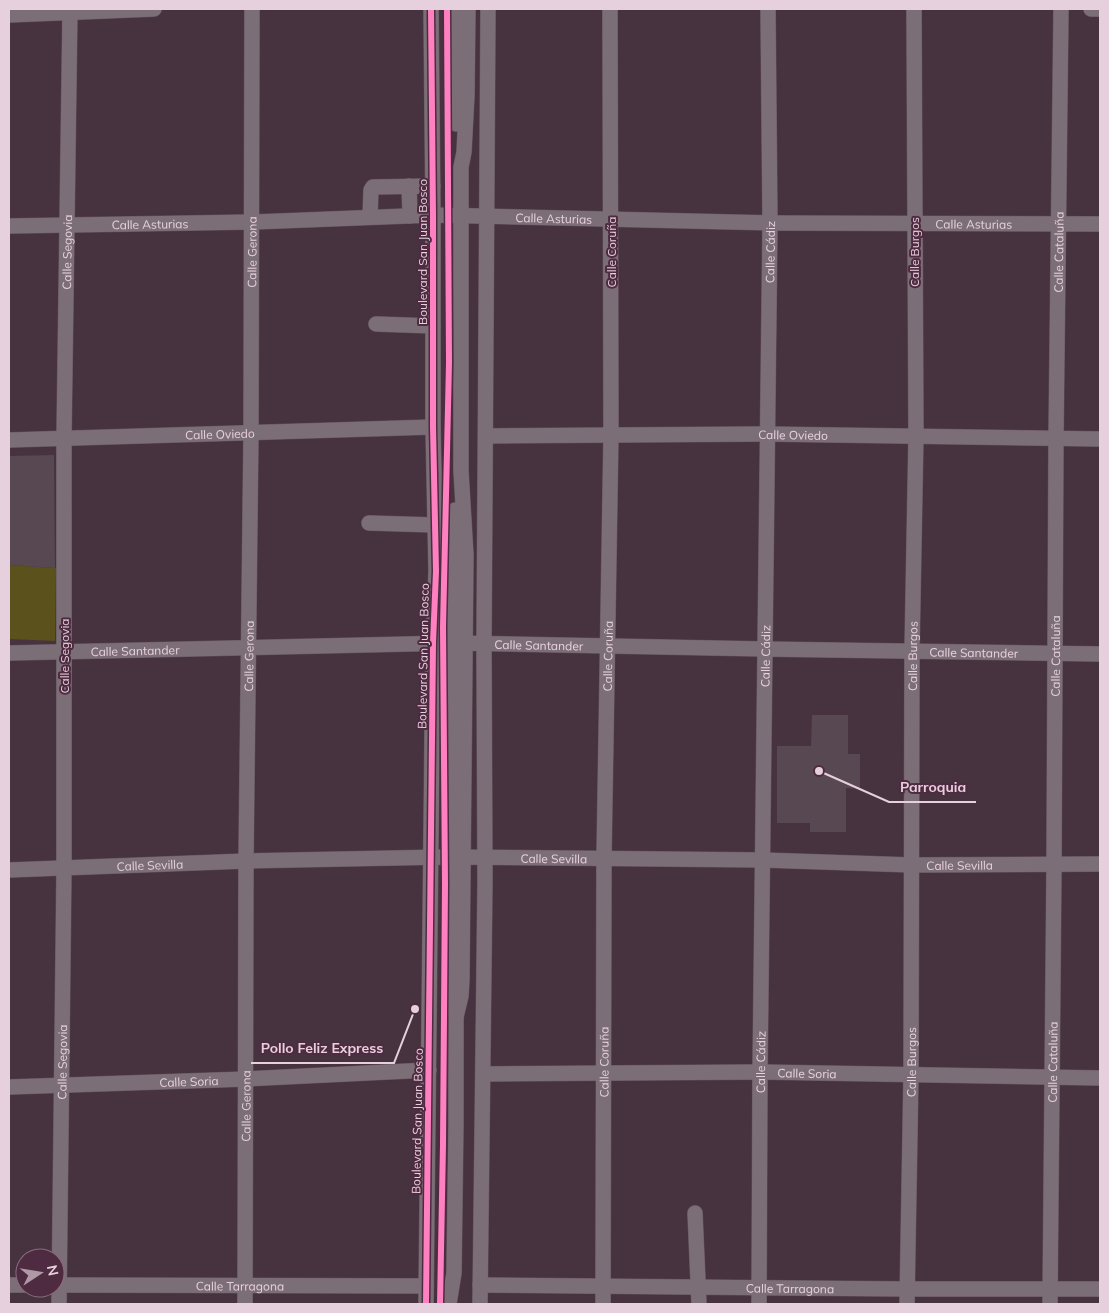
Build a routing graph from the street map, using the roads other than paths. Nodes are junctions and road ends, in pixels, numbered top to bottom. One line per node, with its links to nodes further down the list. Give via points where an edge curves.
1 (154, 9): 13 (street)
2 (252, 9): 24 (street, Calle Gerona)
3 (431, 9): 17 (street, Boulevard San Juan Bosco)
4 (455, 9): 15 (street, via 456,123)
5 (468, 9): 15 (street, via 467,96)
6 (488, 9): 20 (street)
7 (610, 9): 23 (street, Calle Coruña)
8 (768, 9): 25 (street, Calle Cádiz)
9 (914, 9): 27 (street, Calle Burgos)
10 (1061, 9): 28 (street, Calle Cataluña)
11 (1091, 9): 12 (street)
12 (1100, 9)
13 (70, 11): 14 (street); 26 (street, Calle Segovia)
14 (9, 14)
15 (461, 167): 19 (street)
16 (409, 186): 17 (street); 21 (street); 22 (street, via 373,187)
17 (433, 186): 18 (street, Boulevard San Juan Bosco)
18 (433, 215): 19 (street, Calle Asturias); 21 (street, Calle Asturias); 32 (street, Boulevard San Juan Bosco)
19 (460, 215): 20 (street, Calle Asturias); 46 (street, via 461,471 454,519)
20 (486, 215): 23 (street, Calle Asturias); 38 (street)
21 (410, 216): 22 (street, Calle Asturias)
22 (370, 217): 24 (street, Calle Asturias)
23 (611, 220): 25 (street, Calle Asturias); 35 (street, Calle Coruña)
24 (251, 222): 26 (street, Calle Asturias); 34 (street, Calle Gerona)
25 (770, 223): 27 (street, Calle Asturias); 36 (street, Calle Cádiz)
26 (66, 224): 30 (street, Calle Asturias); 39 (street, Calle Segovia)
27 (914, 224): 28 (street, Calle Asturias); 37 (street, Calle Burgos)
28 (1058, 224): 29 (street, Calle Asturias); 40 (street, Calle Cataluña)
29 (1100, 224)
30 (9, 226)
31 (376, 324): 32 (street)
32 (433, 326): 33 (street, Boulevard San Juan Bosco)
33 (433, 426): 34 (street, Calle Oviedo); 44 (street, Boulevard San Juan Bosco)
34 (251, 433): 39 (street, Calle Oviedo); 49 (street, Calle Gerona)
35 (611, 434): 36 (street, Calle Oviedo); 38 (street, Calle Oviedo); 48 (street, Calle Coruña)
36 (766, 434): 37 (street, Calle Oviedo); 50 (street, Calle Cádiz)
37 (916, 435): 40 (street, Calle Oviedo); 51 (street, Calle Burgos)
38 (487, 436): 47 (street)
39 (64, 438): 42 (street, Calle Oviedo); 52 (street, Calle Segovia)
40 (1056, 438): 41 (street, Calle Oviedo); 54 (street, Calle Cataluña)
41 (1100, 439)
42 (9, 440)
43 (368, 523): 44 (street)
44 (435, 525): 45 (street, Boulevard San Juan Bosco)
45 (433, 643): 46 (street, Calle Santander); 49 (street, Calle Santander); 56 (street, Boulevard San Juan Bosco)
46 (459, 643): 47 (street, Calle Santander); 57 (street)
47 (484, 644): 48 (street, Calle Santander); 58 (street)
48 (607, 645): 50 (street, Calle Santander); 59 (street, Calle Coruña)
49 (249, 649): 52 (street, Calle Santander); 61 (street, Calle Gerona)
50 (764, 649): 51 (street, Calle Santander); 60 (street, Calle Cádiz)
51 (912, 650): 54 (street, Calle Santander); 63 (street, Calle Burgos)
52 (64, 651): 53 (street, Calle Santander); 65 (street, Calle Segovia)
53 (9, 653)
54 (1054, 653): 55 (street, Calle Santander); 64 (street, Calle Cataluña)
55 (1100, 654)
56 (432, 857): 57 (street, Calle Sevilla); 61 (street, Calle Sevilla); 67 (street, Boulevard San Juan Bosco)
57 (457, 857): 58 (street, Calle Sevilla); 79 (street, via 462,979 456,1017)
58 (485, 858): 59 (street, Calle Sevilla); 69 (street)
59 (604, 858): 60 (street, Calle Sevilla); 70 (street, Calle Coruña)
60 (763, 860): 63 (street, Calle Sevilla); 68 (street, Calle Cádiz)
61 (246, 861): 65 (street, Calle Sevilla); 74 (street, Calle Gerona)
62 (1100, 864): 64 (street, Calle Sevilla)
63 (912, 865): 64 (street, Calle Sevilla); 71 (street, Calle Burgos)
64 (1054, 865): 72 (street, Calle Cataluña)
65 (64, 868): 66 (street, Calle Sevilla); 75 (street, Calle Segovia)
66 (9, 870)
67 (429, 1070): 74 (street, Calle Soria); 81 (street, Boulevard San Juan Bosco)
68 (760, 1072): 70 (street, Calle Soria); 71 (street, Calle Soria); 86 (street, Calle Cádiz)
69 (483, 1074): 70 (street, Calle Soria); 82 (street)
70 (605, 1074): 84 (street, Calle Coruña)
71 (911, 1074): 72 (street, Calle Soria); 89 (street, Calle Burgos)
72 (1051, 1078): 73 (street, Calle Soria); 87 (street, Calle Cataluña)
73 (1100, 1078)
74 (246, 1079): 75 (street, Calle Soria); 83 (street, Calle Gerona)
75 (62, 1085): 76 (street, Calle Soria); 78 (street, Calle Segovia)
76 (9, 1086)
77 (695, 1213): 85 (street)
78 (58, 1248)
79 (454, 1273): 92 (street); 93 (street)
80 (65, 1285): 83 (street, Calle Tarragona)
81 (426, 1286): 83 (street, Calle Tarragona); 91 (street, Boulevard San Juan Bosco)
82 (480, 1286): 84 (street, Calle Tarragona); 94 (street)
83 (246, 1287): 90 (street, Calle Gerona)
84 (603, 1287): 85 (street, Calle Tarragona); 95 (street, Calle Coruña)
85 (698, 1287): 86 (street, Calle Tarragona); 96 (street)
86 (760, 1287): 89 (street, Calle Tarragona); 97 (street, Calle Cádiz)
87 (1050, 1288): 88 (street, Calle Tarragona); 89 (street, Calle Tarragona); 98 (street, Calle Cataluña)
88 (1100, 1289)
89 (907, 1297)
90 (245, 1304)
91 (426, 1304)
92 (450, 1304)
93 (459, 1304)
94 (480, 1304)
95 (603, 1304)
96 (698, 1304)
97 (759, 1304)
98 (1050, 1304)

